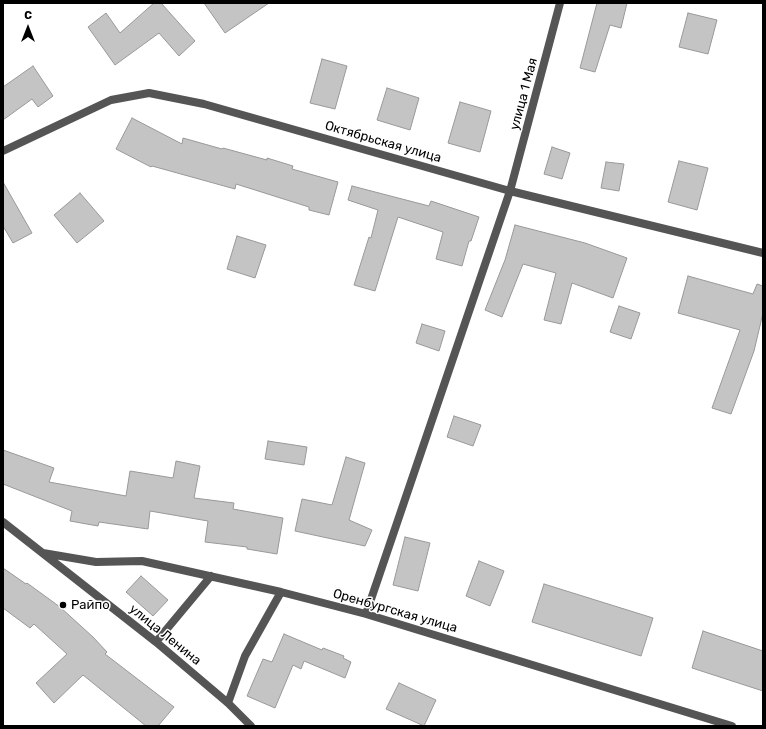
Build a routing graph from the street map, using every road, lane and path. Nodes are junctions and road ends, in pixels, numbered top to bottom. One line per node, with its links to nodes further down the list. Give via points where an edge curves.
1 (560, 3): 3 (street, улица 1 Мая)
2 (3, 151): 3 (street, Октябрьская улица, via 111,100 149,93 204,104)
3 (510, 191): 4 (street, Октябрьская улица); 9 (street, улица 1 Мая)
4 (763, 253)
5 (3, 522): 6 (street, улица Ленина)
6 (43, 553): 7 (street, Оренбургская улица, via 96,562 142,561); 10 (street, улица Ленина)
7 (211, 576): 8 (street, Оренбургская улица); 10 (street)
8 (281, 592): 9 (street, Оренбургская улица); 11 (street, via 245,656)
9 (366, 614): 13 (street, Оренбургская улица)
10 (156, 642): 11 (street, улица Ленина)
11 (228, 703): 12 (street, улица Ленина)
12 (251, 726)
13 (732, 726)

